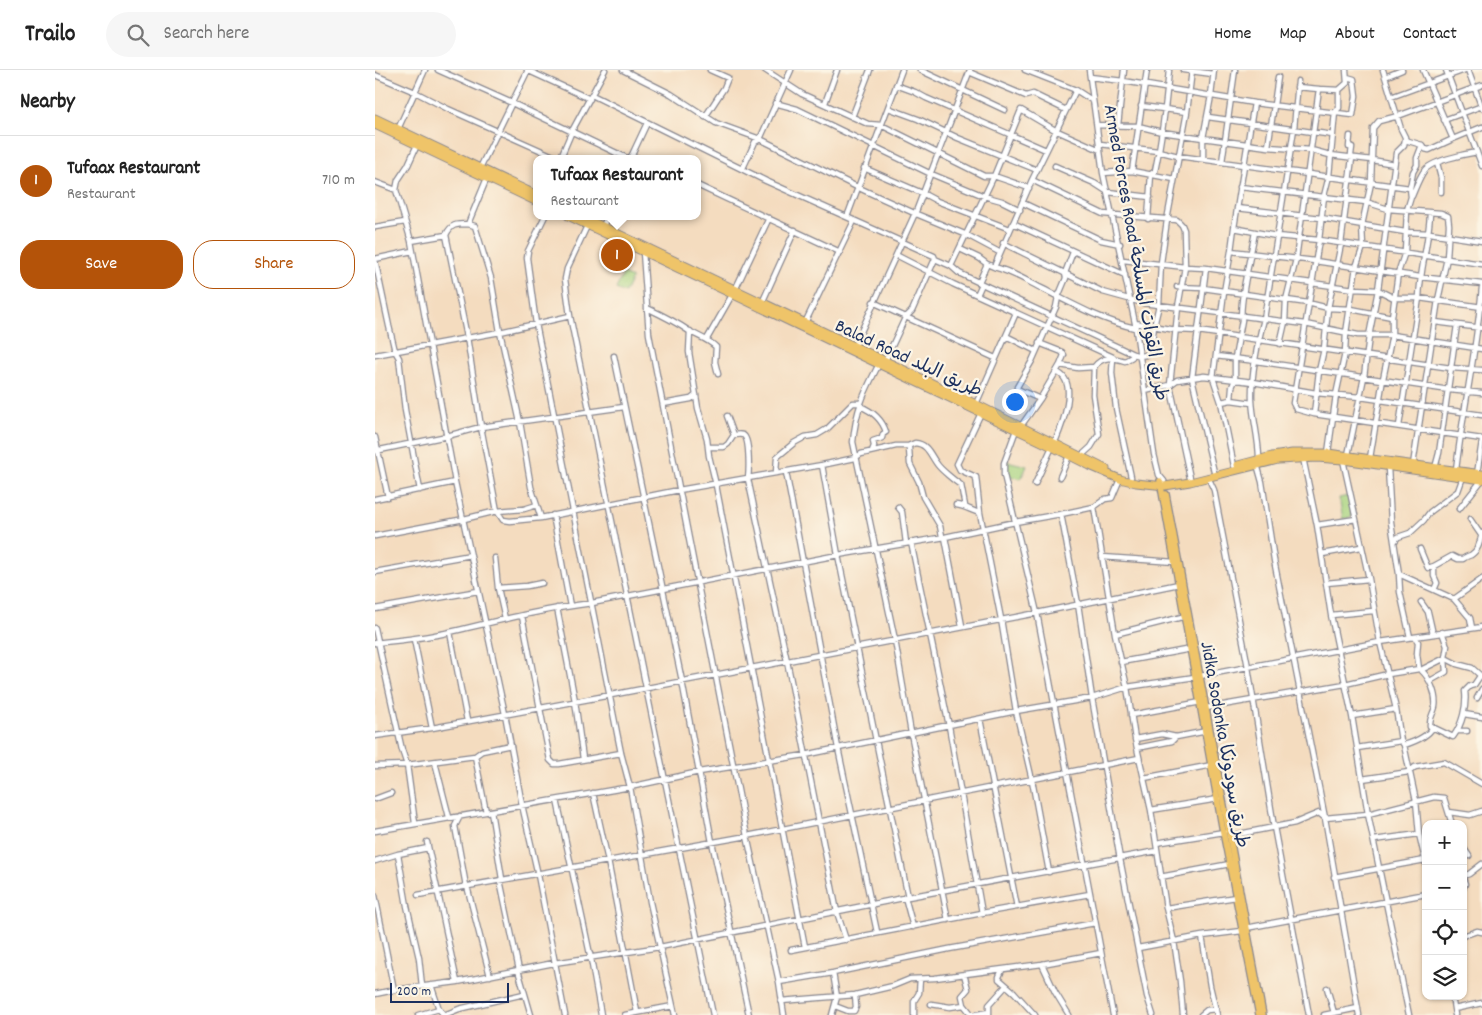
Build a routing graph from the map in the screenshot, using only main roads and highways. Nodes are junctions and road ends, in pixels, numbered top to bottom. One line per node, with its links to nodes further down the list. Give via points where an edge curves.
1 (375, 118): 3 (highway)
2 (375, 125): 3 (highway)
3 (479, 171): 4 (highway); 5 (highway)
4 (533, 193)
5 (533, 200)
6 (575, 220): 8 (highway, Balad Road طريق البلد)
7 (590, 220): 8 (highway, Balad Road طريق البلد)
8 (734, 292): 9 (highway, Balad Road طريق البلد); 9 (highway, Balad Road طريق البلد, via 854,346)
9 (882, 363): 10 (highway, Balad Road طريق البلد, via 981,413); 10 (highway, Balad Road طريق البلد, via 976,404)
10 (1019, 428): 11 (highway, Balad Road طريق البلد)
11 (1054, 445): 17 (highway, Balad Road طريق البلد, via 1131,478); 17 (highway, Balad Road طريق البلد, via 1069,456 1120,479 1136,483)
12 (1346, 457): 13 (highway, Balad Road طريق البلد); 13 (highway, Balad Road طريق البلد, via 1328,453 1292,453); 15 (highway, Balad Road طريق البلد); 16 (highway, Balad Road طريق البلد)
13 (1258, 462): 14 (highway, Balad Road طريق البلد); 14 (highway, Balad Road طريق البلد)
14 (1211, 474): 17 (highway, Balad Road طريق البلد); 17 (highway, Balad Road طريق البلد, via 1183,484)
15 (1479, 474)
16 (1482, 480)
17 (1162, 482): 18 (main road, Jidka Sodonka طريق سودونكا)
18 (1208, 731): 19 (main road, Jidka Sodonka طريق سودونكا); 19 (main road, Jidka Sodonka طريق سودونكا, via 1218,799)
19 (1227, 833): 20 (main road, Jidka Sodonka طريق سودونكا)
20 (1232, 864): 21 (main road, Jidka Sodonka طريق سودونكا); 21 (main road, Jidka Sodonka طريق سودونكا)
21 (1244, 929): 22 (main road, Jidka Sodonka طريق سودونكا)
22 (1260, 1012)

